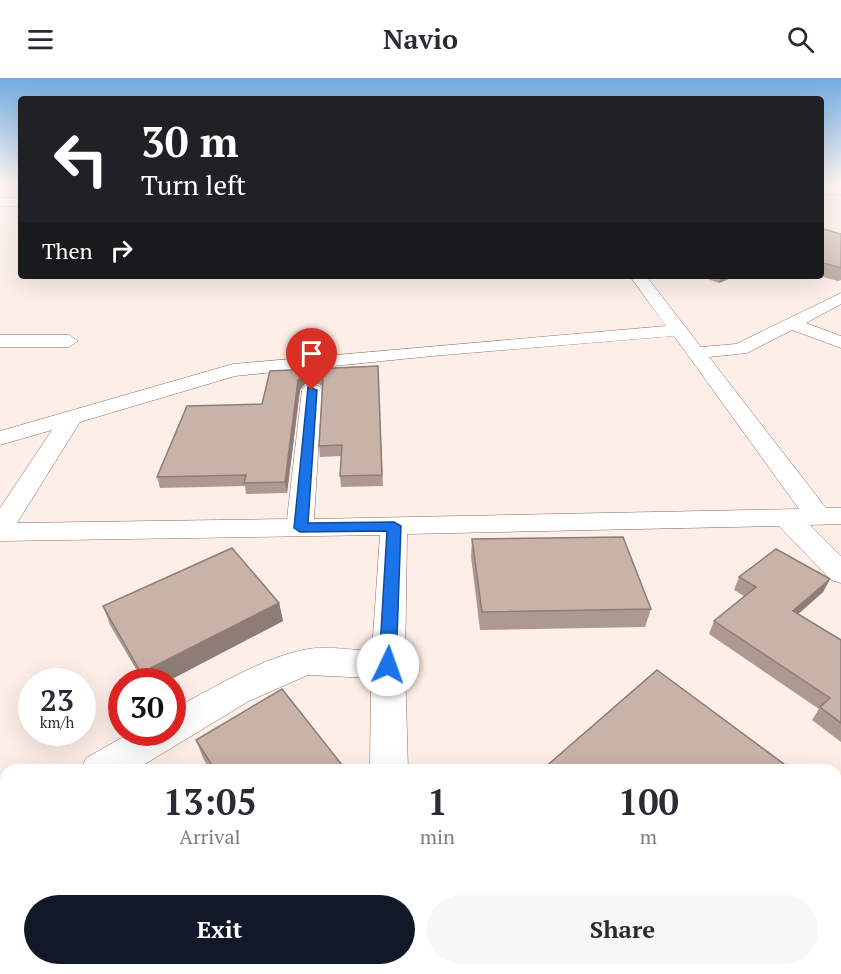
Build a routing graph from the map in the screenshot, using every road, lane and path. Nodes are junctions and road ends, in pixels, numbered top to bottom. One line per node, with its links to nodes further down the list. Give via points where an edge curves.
1 (640, 279): 4 (street)
2 (841, 298): 3 (street)
3 (790, 323): 7 (street); 8 (street, via 740,349)
4 (678, 330): 8 (street); 10 (street, via 232,370)
5 (0, 341): 6 (street)
6 (69, 341)
7 (841, 342)
8 (695, 353): 13 (street)
9 (312, 390): 15 (street)
10 (71, 418): 11 (street); 16 (street)
11 (0, 438)
12 (785, 516): 13 (street); 14 (street); 17 (street)
13 (829, 516)
14 (394, 526): 15 (street); 18 (street)
15 (300, 528): 16 (street)
16 (0, 530)
17 (841, 573)
18 (388, 665): 19 (street, via 305,662 237,691); 22 (street)
19 (186, 720)
20 (141, 746): 21 (street)
21 (110, 764)
22 (389, 764)

